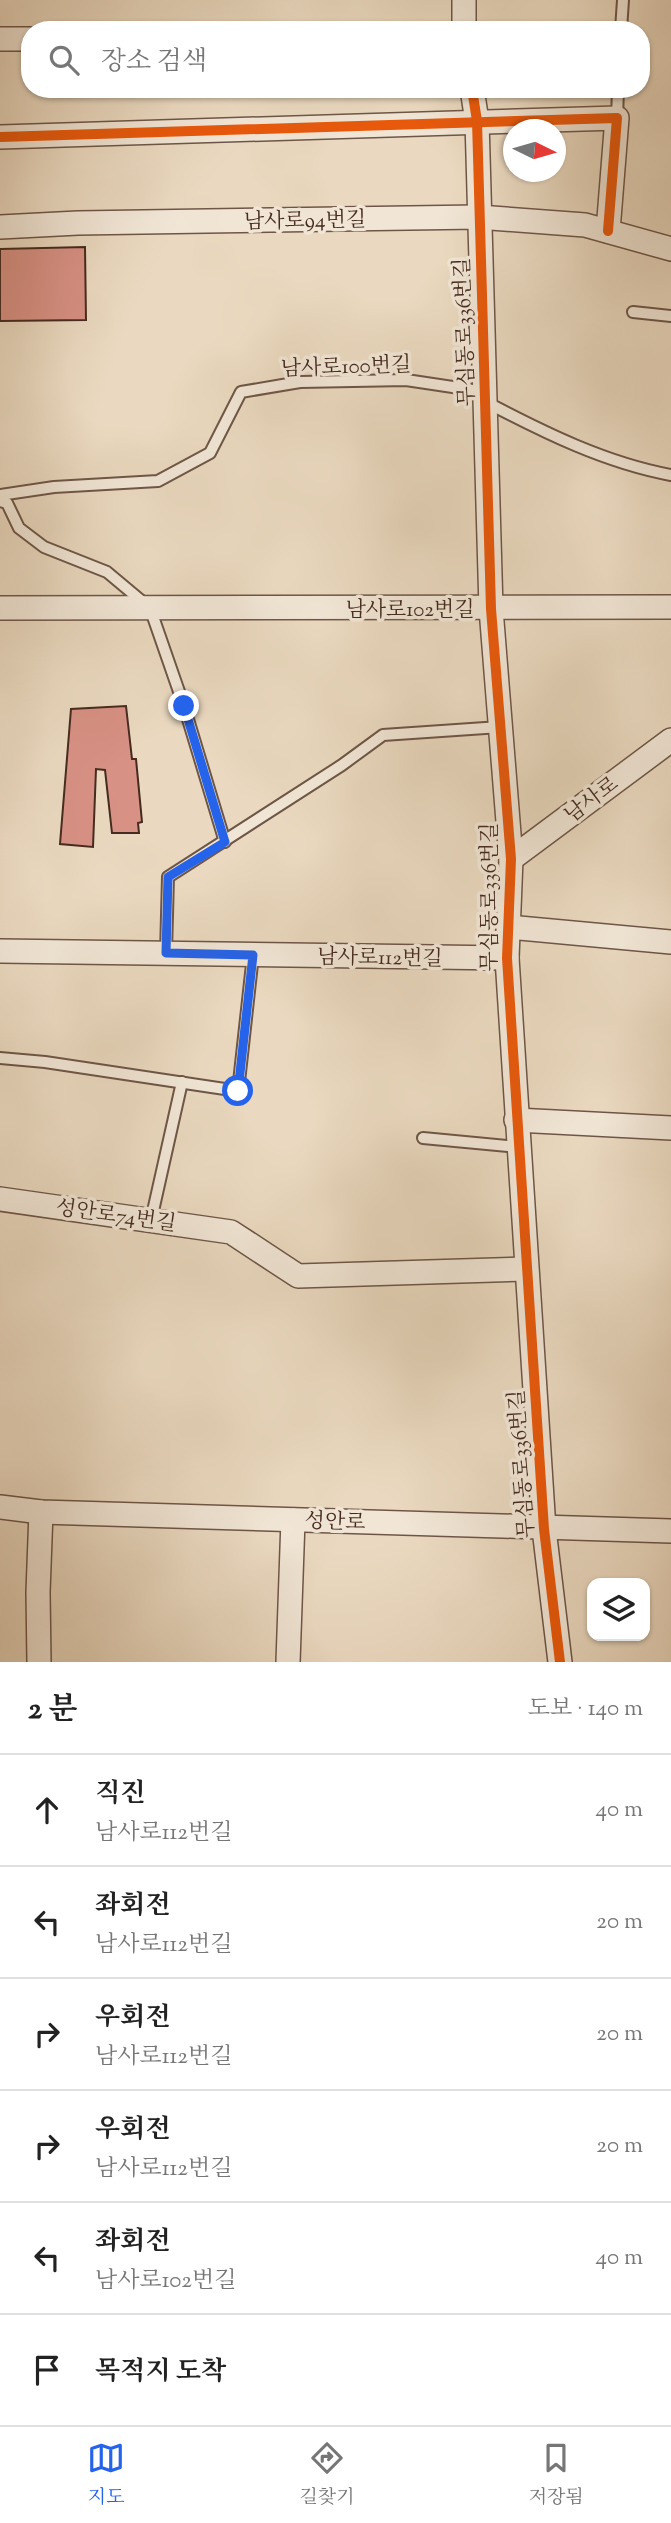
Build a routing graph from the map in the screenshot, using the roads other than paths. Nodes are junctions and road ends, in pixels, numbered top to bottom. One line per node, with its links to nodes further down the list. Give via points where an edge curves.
1 (464, 0): 3 (street)
2 (623, 0): 4 (lane)
3 (464, 21)
4 (622, 21)
5 (0, 39): 6 (street)
6 (21, 39)
7 (473, 98): 10 (street, 무심동로336번길)
8 (618, 98): 9 (lane)
9 (617, 118): 10 (street); 14 (street)
10 (477, 121): 11 (street); 12 (street, 무심동로336번길)
11 (0, 137)
12 (478, 217): 13 (street, 남사로94번길); 14 (street, 남사로94번길, via 585,225); 18 (street, 무심동로336번길)
13 (0, 227)
14 (608, 231): 15 (street, 남사로94번길)
15 (671, 249)
16 (633, 312): 17 (lane)
17 (671, 316)
18 (486, 397): 19 (lane, 남사로100번길, via 546,434 642,470); 20 (lane, 남사로100번길, via 406,380 300,382 241,392 210,453 158,481); 25 (street, 무심동로336번길)
19 (671, 475)
20 (0, 495)
21 (0, 501): 24 (lane, via 7,503 19,528 44,547 107,572)
22 (671, 607): 25 (street, 남사로102번길)
23 (0, 608): 24 (street, 남사로102번길)
24 (150, 608): 25 (street, 남사로102번길); 28 (lane)
25 (491, 609): 26 (street, 무심동로336번길)
26 (500, 727): 28 (lane, via 383,735); 29 (street, 무심동로336번길)
27 (671, 740): 29 (street, 남사로)
28 (225, 842): 33 (lane, via 168,877)
29 (511, 859): 30 (street, 무심동로336번길)
30 (509, 927): 31 (street); 35 (street, 무심동로336번길)
31 (671, 943)
32 (0, 951): 33 (street, 남사로112번길)
33 (166, 953): 34 (street, 남사로112번길)
34 (253, 955): 35 (street, 남사로112번길); 37 (lane, via 238,1091)
35 (507, 958): 38 (street, 무심동로336번길)
36 (0, 1058): 37 (lane)
37 (182, 1082): 43 (lane)
38 (516, 1119): 39 (street); 41 (street, 무심동로336번길)
39 (671, 1128)
40 (423, 1138): 41 (lane)
41 (518, 1147): 44 (street, 무심동로336번길)
42 (0, 1199): 43 (street, 성안로74번길)
43 (151, 1220): 44 (street, 성안로74번길, via 231,1231 298,1276)
44 (526, 1269): 48 (street, 무심동로336번길)
45 (0, 1507): 46 (street, 성안로)
46 (41, 1513): 47 (street, 성안로); 50 (street)
47 (293, 1520): 48 (street, 성안로); 51 (street)
48 (544, 1528): 49 (street, 성안로); 52 (street, 무심동로336번길)
49 (671, 1531)
50 (39, 1662)
51 (288, 1662)
52 (560, 1662)

